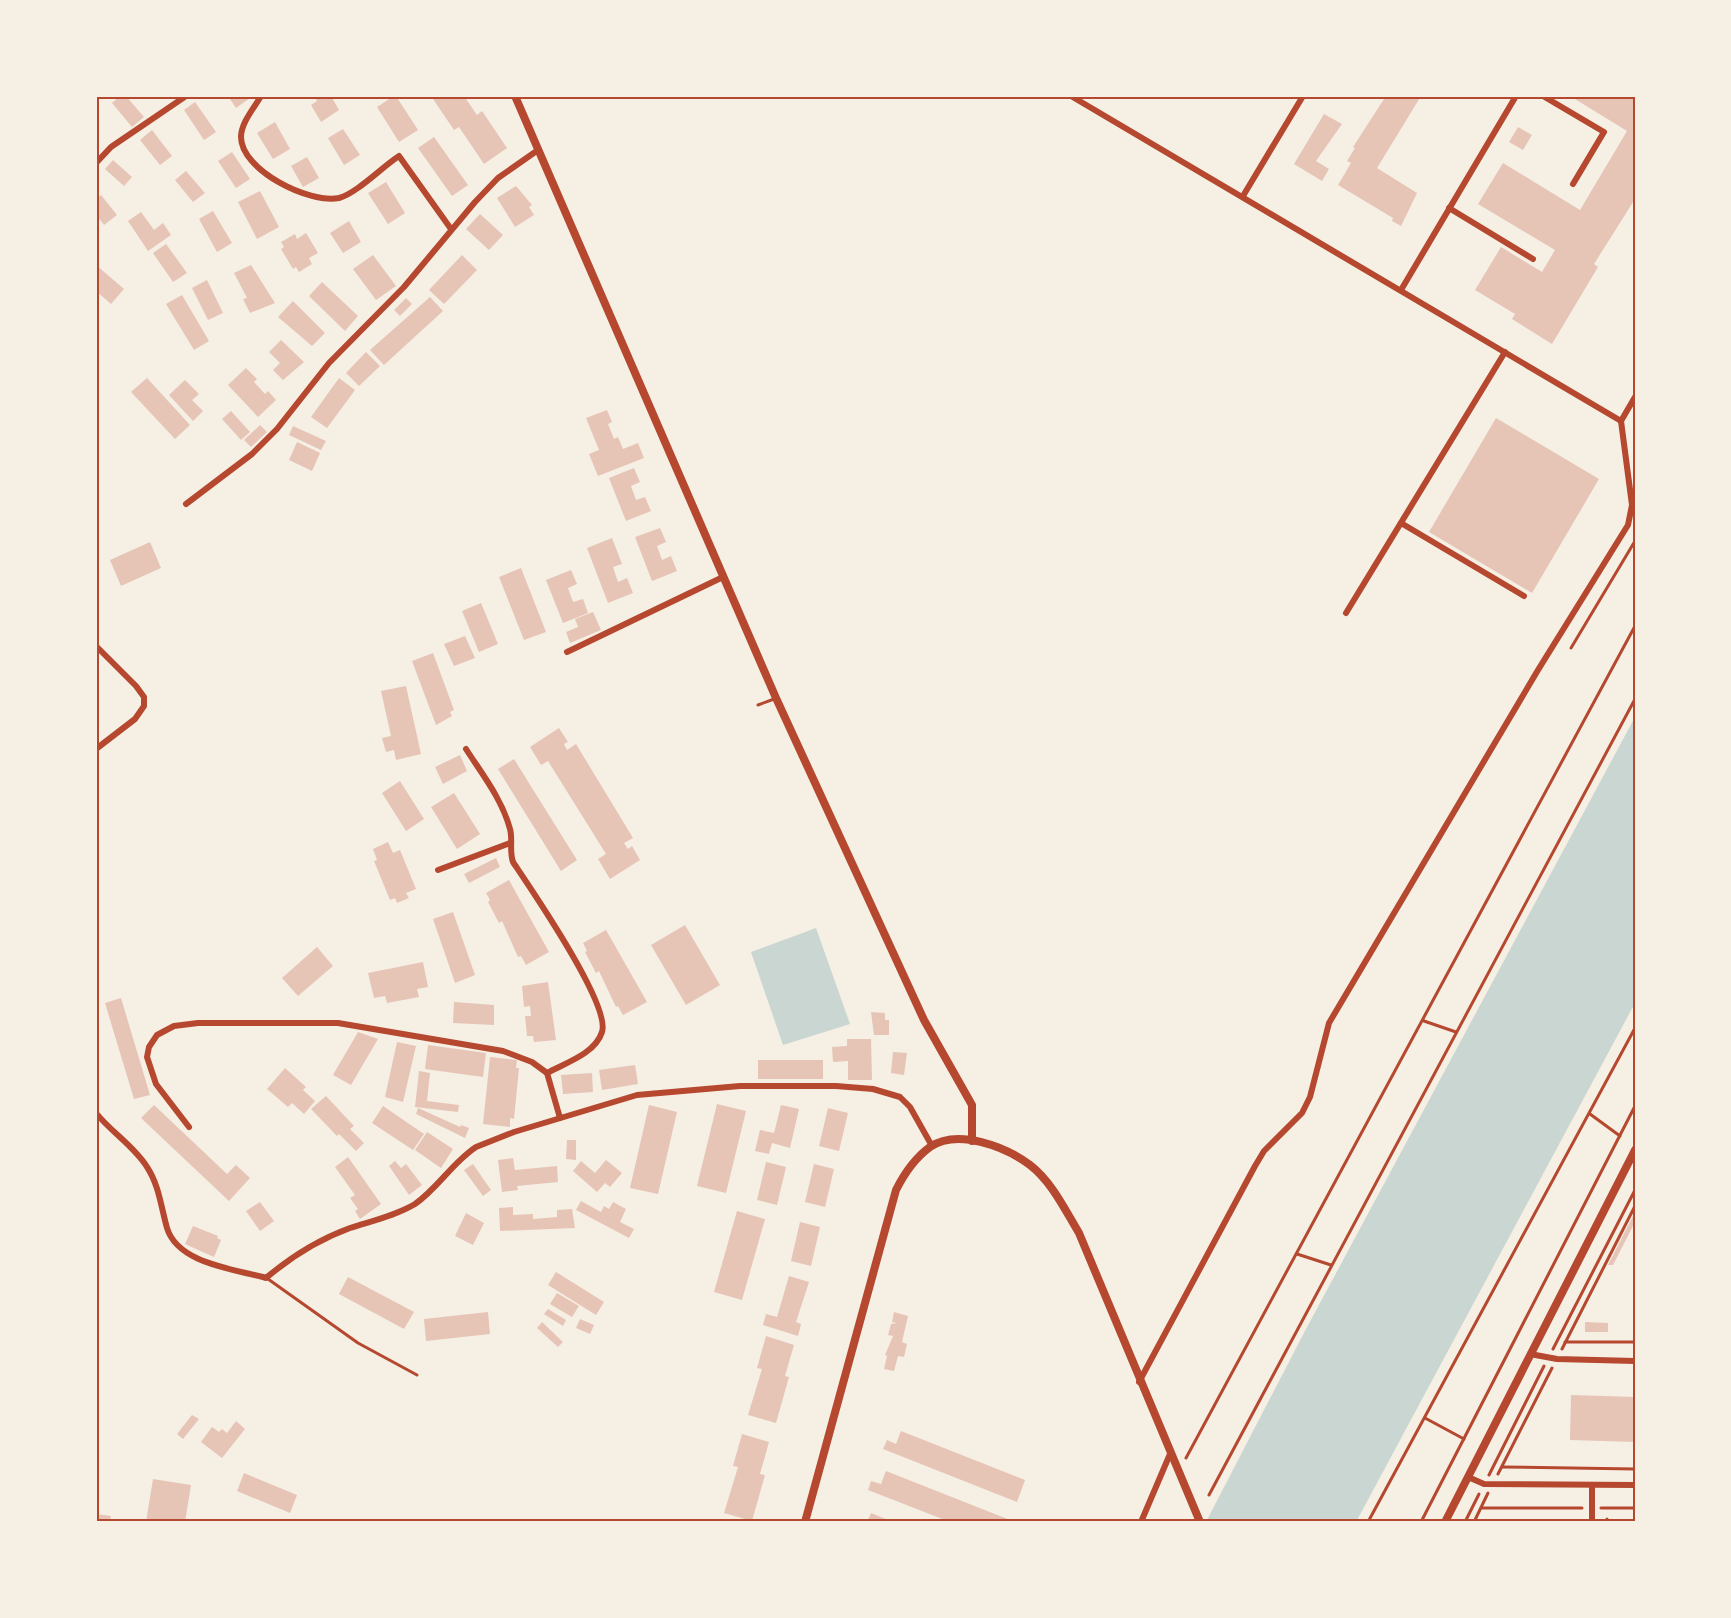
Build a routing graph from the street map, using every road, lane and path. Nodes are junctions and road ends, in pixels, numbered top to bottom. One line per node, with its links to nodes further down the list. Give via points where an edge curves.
1 (186, 96): 9 (street, via 111,147)
2 (261, 96): 13 (street, via 242,129 241,139 265,175 314,197 338,198 399,156)
3 (515, 96): 8 (street)
4 (1071, 96): 11 (street)
5 (1303, 96): 11 (street)
6 (1516, 96): 12 (street)
7 (1544, 96): 10 (street, via 1604,132)
8 (538, 150): 13 (street, via 498,178); 22 (street)
9 (96, 164)
10 (1573, 184)
11 (1243, 196): 15 (street)
12 (1449, 208): 14 (street); 15 (street)
13 (451, 229): 19 (street, via 404,287 329,363 277,429 252,454)
14 (1533, 259)
15 (1401, 290): 16 (street)
16 (1504, 352): 18 (street); 20 (street)
17 (1635, 397): 18 (street)
18 (1621, 421): 57 (street, via 1632,505 1628,525 1329,1023 1310,1097 1302,1113 1264,1151)
19 (186, 504)
20 (1401, 523): 23 (street); 24 (street)
21 (1635, 541): 27 (path)
22 (723, 576): 28 (street); 29 (street)
23 (1524, 596)
24 (1346, 613)
25 (1635, 626): 36 (path)
26 (96, 645): 32 (street, via 136,686 144,697 144,706 135,719)
27 (1571, 648)
28 (567, 652)
29 (776, 698): 31 (lane); 46 (street, via 924,1020 972,1105)
30 (1635, 699): 38 (path)
31 (758, 705)
32 (96, 749)
33 (466, 749): 34 (street, via 499,800 511,831)
34 (510, 843): 35 (street); 39 (street, via 513,862 568,946 604,1023 594,1045)
35 (438, 870)
36 (1424, 1021): 38 (path); 49 (path)
37 (1635, 1028): 42 (path)
38 (1456, 1032): 50 (path)
39 (547, 1073): 43 (street); 44 (street, via 532,1062 503,1051 338,1023 174,1026 157,1035 147,1057 156,1084)
40 (1635, 1106): 45 (path)
41 (96, 1113): 51 (street, via 147,1166 174,1244 208,1262)
42 (1590, 1114): 45 (path); 58 (path)
43 (560, 1118): 47 (street, via 637,1095 740,1086 836,1086 873,1089 900,1097); 51 (street, via 476,1148 459,1158 414,1204 316,1242)
44 (189, 1127)
45 (1620, 1136): 59 (path)
46 (972, 1141): 47 (street); 57 (street, via 998,1147 1023,1161 1054,1192 1079,1233)
47 (932, 1146): 72 (street, via 904,1174 896,1190)
48 (1635, 1150): 54 (street)
49 (1297, 1254): 50 (path); 61 (path)
50 (1331, 1265): 67 (path)
51 (266, 1278): 56 (lane, via 358,1343)
52 (1565, 1342): 53 (path)
53 (1635, 1342)
54 (1530, 1354): 55 (street, via 1557,1359); 64 (street)
55 (1635, 1361)
56 (417, 1375)
57 (1139, 1382): 60 (street)
58 (1425, 1418): 59 (path); 74 (path)
59 (1464, 1438): 75 (path)
60 (1170, 1454): 71 (street); 73 (street)
61 (1185, 1460)
62 (1502, 1467): 63 (path)
63 (1635, 1469)
64 (1468, 1477): 65 (street, via 1485,1484); 76 (street)
65 (1592, 1485): 66 (street); 69 (street)
66 (1635, 1485)
67 (1209, 1495)
68 (1481, 1508): 69 (path)
69 (1592, 1508): 70 (path); 77 (street)
70 (1635, 1508)
71 (1199, 1521)
72 (804, 1522)
73 (1141, 1522)
74 (1368, 1522)
75 (1421, 1522)
76 (1445, 1522)
77 (1592, 1522)

